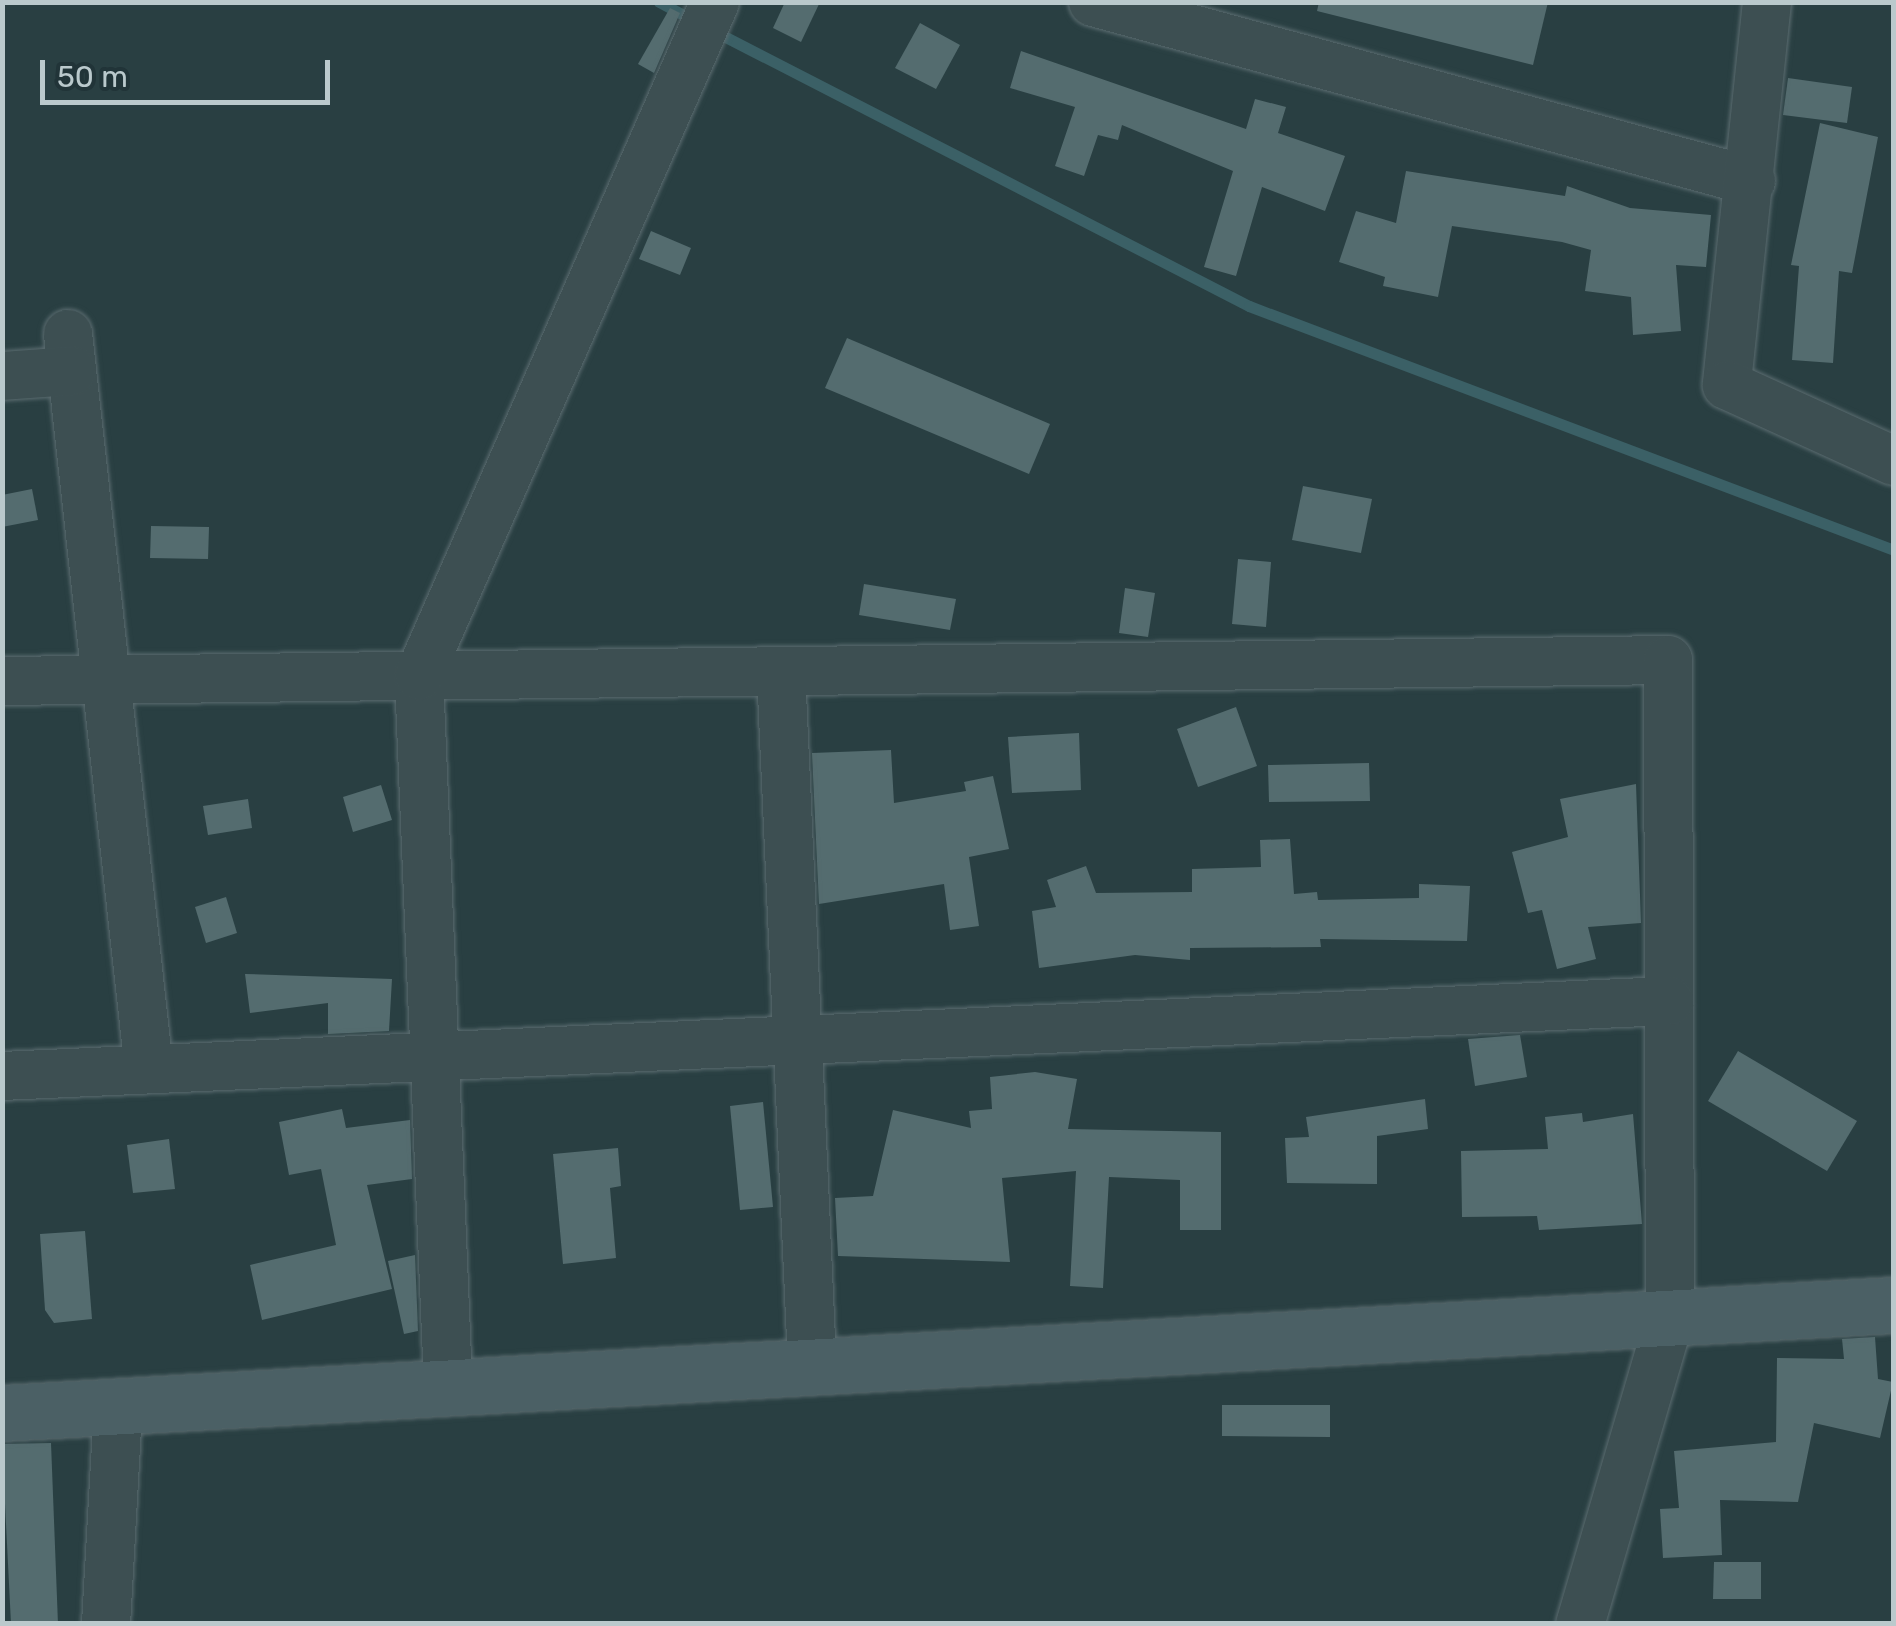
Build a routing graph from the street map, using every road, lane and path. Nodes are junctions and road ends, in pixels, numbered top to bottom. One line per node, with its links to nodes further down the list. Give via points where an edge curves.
1 (715, 2): 8 (street)
2 (1093, 2): 4 (street)
3 (1767, 2): 4 (street)
4 (1750, 182): 6 (street, via 1727,385)
5 (2, 376): 9 (street, via 70,353)
6 (1894, 461)
7 (781, 671): 8 (street); 11 (street, via 1668,660); 12 (street)
8 (419, 676): 9 (street); 13 (street)
9 (106, 680): 10 (street); 14 (street)
10 (2, 681)
11 (1669, 1001): 12 (street); 17 (street)
12 (798, 1040): 13 (street); 18 (street)
13 (434, 1056): 14 (street); 19 (street)
14 (149, 1069): 15 (street)
15 (2, 1076)
16 (1894, 1305): 17 (street)
17 (1670, 1317): 18 (street); 23 (street)
18 (812, 1363): 19 (street)
19 (448, 1383): 20 (street)
20 (118, 1409): 21 (street); 22 (street)
21 (2, 1413)
22 (106, 1624)
23 (1580, 1624)

